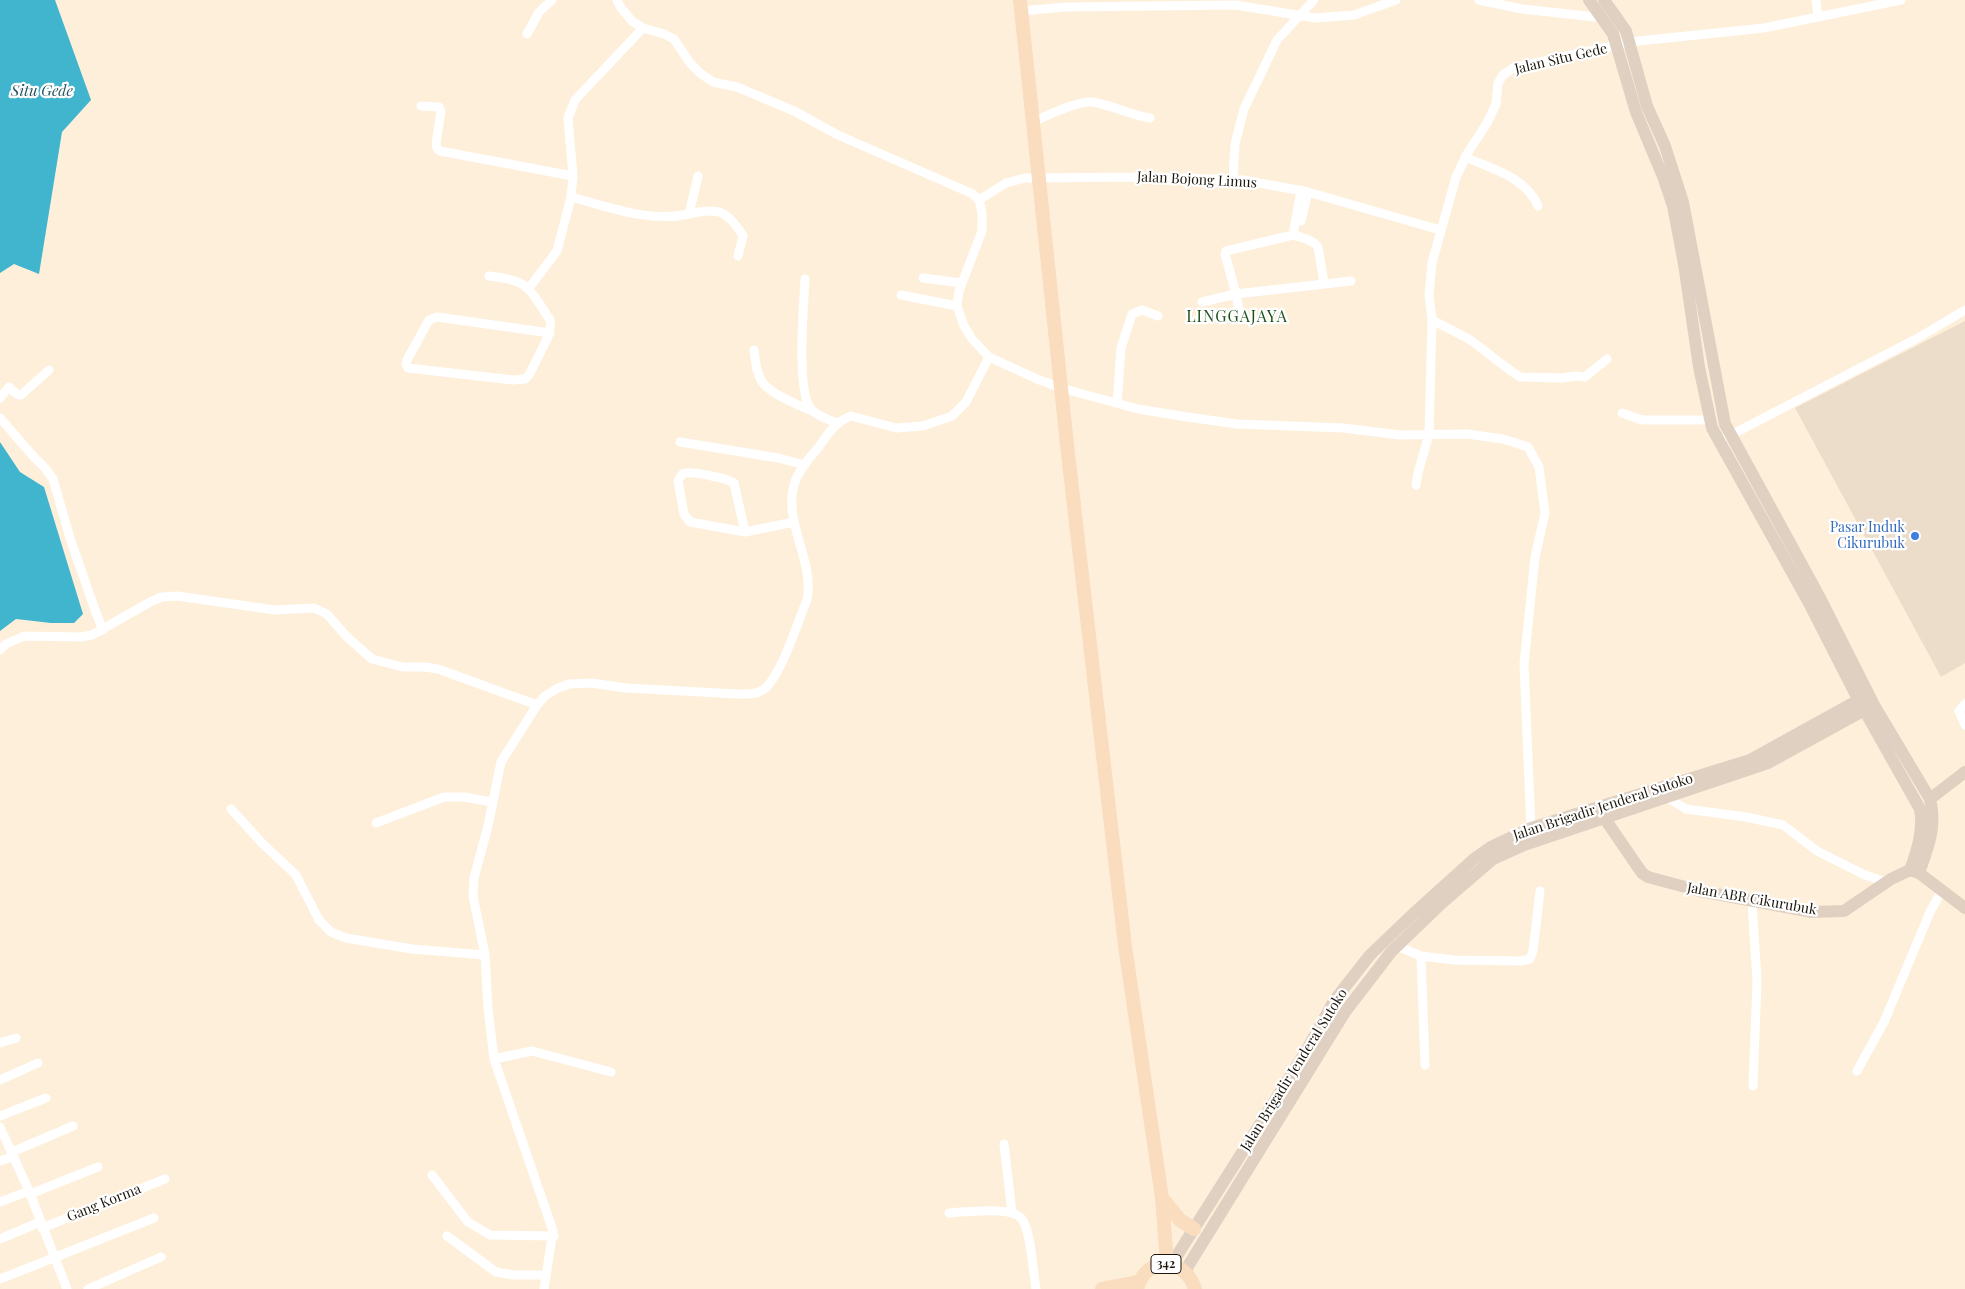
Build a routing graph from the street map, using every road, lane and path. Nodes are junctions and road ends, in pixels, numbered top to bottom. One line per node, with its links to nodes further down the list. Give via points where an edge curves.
1 (552, 0): 16 (street, via 539,12)
2 (618, 0): 15 (street, via 626,15)
3 (1314, 0): 11 (street)
4 (1396, 0): 11 (street, via 1354,15 1315,18)
5 (1479, 0): 13 (street, via 1522,9)
6 (1589, 0): 13 (street)
7 (1604, 0): 14 (street)
8 (1816, 0): 12 (street)
9 (1901, 0): 12 (street, Jalan Situ Gede)
10 (1020, 6): 11 (street, via 1236,5); 20 (main road)
11 (1299, 14): 25 (street, via 1277,40 1244,109 1235,144)
12 (1818, 17): 17 (street, Jalan Situ Gede, via 1764,28)
13 (1602, 18): 14 (street); 17 (street)
14 (1618, 20): 17 (street, via 1626,31)
15 (643, 28): 22 (street, via 575,100 568,118); 28 (street, via 674,39 690,63 713,82 738,87 794,111 838,135 973,194)
16 (527, 34)
17 (1623, 44): 21 (street, Jalan Situ Gede, via 1513,68 1503,75 1487,124); 60 (street, via 1636,112 1673,206 1698,367); 63 (street, via 1665,146 1683,202 1715,380 1725,424)
18 (421, 106): 22 (street, via 439,107 441,111 436,144 440,150)
19 (1150, 118): 20 (street, via 1091,102)
20 (1032, 122): 24 (main road)
21 (1465, 157): 29 (street, via 1518,180); 31 (street, Jalan Situ Gede)
22 (573, 176): 27 (street)
23 (698, 176): 30 (street)
24 (1038, 178): 25 (street, Jalan Bojong Limus); 28 (street, Jalan Bojong Limus, via 1006,183); 54 (main road)
25 (1233, 179): 26 (street, Jalan Bojong Limus)
26 (1305, 191): 31 (street, Jalan Bojong Limus); 32 (street)
27 (571, 197): 30 (street, via 648,215 676,217); 40 (street, via 557,252)
28 (979, 200): 39 (street, via 982,231)
29 (1538, 206)
30 (689, 214): 33 (street, via 709,210 722,212 734,221 743,236)
31 (1440, 230): 48 (street, Jalan Situ Gede, via 1429,295)
32 (1296, 236): 38 (street, via 1315,242 1318,247); 41 (street, via 1226,251)
33 (738, 256)
34 (489, 276): 40 (street, via 519,281)
35 (923, 278): 39 (street)
36 (805, 279): 57 (street, via 801,329 804,383)
37 (1351, 282): 38 (street)
38 (1324, 283): 41 (street)
39 (961, 284): 44 (street)
40 (529, 288): 49 (street, via 550,320)
41 (1236, 294): 43 (street); 47 (street)
42 (901, 295): 44 (street)
43 (1202, 302)
44 (957, 306): 51 (street, via 968,332)
45 (1965, 310): 63 (street)
46 (1158, 316): 56 (street, via 1142,310 1132,314 1120,348)
47 (1240, 317)
48 (1432, 320): 52 (street, via 1469,339 1520,377 1585,377); 62 (street, Jalan Situ Gede)
49 (550, 333): 49 (street, via 432,318 406,364 410,369 519,380 529,376)
50 (754, 350): 57 (street, via 756,367 765,386)
51 (989, 357): 54 (street); 61 (street, via 966,402 952,416 911,428 896,428 850,416)
52 (1607, 359)
53 (49, 370): 55 (street, via 21,395 9,387)
54 (1062, 388): 56 (street); 117 (main road, via 1125,946)
55 (0, 398)
56 (1117, 403): 62 (street, via 1237,424 1343,428 1400,435)
57 (812, 411): 61 (street)
58 (1622, 413): 60 (street, via 1642,420)
59 (0, 418): 70 (street, via 53,479 70,538)
60 (1710, 420): 64 (street)
61 (837, 423): 66 (street)
62 (1429, 434): 67 (street, Jalan Situ Gede); 84 (street, via 1467,434 1516,442 1528,447 1538,467 1545,513 1535,558 1524,664)
63 (1731, 435): 64 (street); 72 (street, via 1820,598)
64 (1719, 441): 72 (street)
65 (680, 442): 66 (street)
66 (805, 465): 68 (street, via 793,489)
67 (1416, 485)
68 (794, 522): 69 (street); 74 (street, via 808,573 808,594 782,662 764,689 754,694 737,694 626,688 591,682 558,688)
69 (745, 532): 69 (street, via 690,522 684,514 679,477 687,473 734,483)
70 (104, 630): 71 (street, via 82,637 24,636); 74 (street, via 162,597 276,610 314,608 328,614 372,659 403,667 438,669)
71 (0, 650)
72 (1867, 702): 77 (street, Jalan Brigadir Jenderal Sutoko, via 1750,760); 78 (street, via 1768,763); 79 (street); 85 (street, via 1920,809 1922,817)
73 (1965, 704): 75 (street, via 1959,711)
74 (537, 705): 80 (street, via 501,762)
75 (1965, 725)
76 (1965, 772): 79 (street)
77 (1653, 797): 78 (street); 82 (street); 84 (street, Jalan Brigadir Jenderal Sutoko)
78 (1668, 798): 86 (street, via 1686,809 1783,825 1817,851)
79 (1930, 799): 85 (street, via 1933,811 1931,837)
80 (492, 802): 83 (street, via 444,797); 93 (street, via 472,887)
81 (231, 810): 93 (street, via 296,875 319,920 331,932 346,938 412,949)
82 (1605, 819): 89 (street, via 1524,845 1493,859); 90 (street, Jalan ABR Cikurubuk, via 1648,877)
83 (376, 823)
84 (1531, 828): 89 (street, Jalan Brigadir Jenderal Sutoko, via 1474,859)
85 (1915, 872): 86 (street, Jalan ABR Cikurubuk); 87 (street)
86 (1886, 882): 90 (street, Jalan ABR Cikurubuk, via 1844,911 1812,912)
87 (1942, 890): 91 (street); 102 (street, via 1884,1022)
88 (1540, 891): 94 (street, via 1530,959 1454,960)
89 (1439, 898): 92 (street); 95 (street, Jalan Brigadir Jenderal Sutoko, via 1370,955)
90 (1752, 901): 105 (street, via 1758,981)
91 (1965, 908)
92 (1397, 946): 94 (street); 96 (street)
93 (485, 955): 99 (street)
94 (1421, 956): 101 (street)
95 (1334, 1001): 96 (street); 123 (street, Jalan Brigadir Jenderal Sutoko)
96 (1346, 1012): 132 (street)
97 (16, 1038): 98 (street)
98 (0, 1043)
99 (494, 1059): 103 (street, via 532,1051); 126 (street)
100 (38, 1063): 104 (street)
101 (1425, 1065)
102 (1857, 1071)
103 (611, 1072)
104 (0, 1080)
105 (1753, 1086)
106 (46, 1098): 107 (street)
107 (0, 1116)
108 (73, 1126): 111 (street)
109 (0, 1128): 111 (street)
110 (1004, 1144): 120 (street)
111 (13, 1154): 112 (street); 116 (street)
112 (0, 1161)
113 (98, 1167): 116 (street)
114 (432, 1175): 126 (street, via 468,1222 490,1235)
115 (165, 1179): 122 (street, Gang Korma)
116 (30, 1193): 118 (street); 122 (street)
117 (1162, 1198): 123 (main road); 124 (main road)
118 (0, 1202)
119 (949, 1213): 120 (street)
120 (1012, 1213): 139 (street, via 1021,1218 1027,1230)
121 (154, 1218): 128 (street)
122 (41, 1225): 127 (street, Gang Korma); 128 (street)
123 (1194, 1229): 130 (street, Jalan Brigadir Jenderal Sutoko)
124 (1164, 1232): 130 (main road); 131 (main road)
125 (447, 1236): 133 (street, via 496,1272)
126 (554, 1236): 133 (street)
127 (0, 1239)
128 (54, 1257): 134 (street); 136 (street)
129 (161, 1258): 137 (street)
130 (1169, 1264): 131 (main road, 342); 132 (main road, 342)
131 (1148, 1270): 135 (main road, 342)
132 (1185, 1271): 141 (main road, 342)
133 (546, 1275): 138 (street)
134 (0, 1279)
135 (1138, 1286): 140 (main road)
136 (67, 1289)
137 (88, 1289)
138 (544, 1289)
139 (1036, 1289)
140 (1102, 1289)
141 (1196, 1289)

